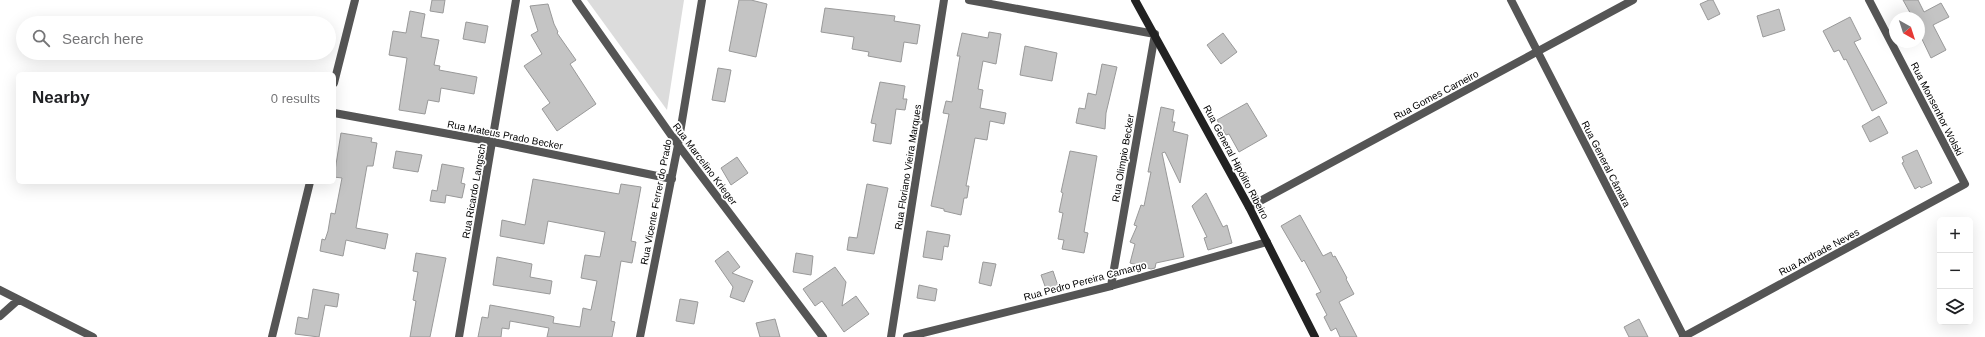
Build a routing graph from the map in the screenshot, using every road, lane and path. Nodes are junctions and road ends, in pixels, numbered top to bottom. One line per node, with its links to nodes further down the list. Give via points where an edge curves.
1 (355, 0): 13 (street)
2 (516, 0): 15 (street, Rua Ricardo Langsch)
3 (576, 0): 16 (street, Rua Marcelino Krieger)
4 (702, 0): 16 (street, Rua Vicente Ferrer do Prado)
5 (944, 0): 31 (street, Rua Floriano Vieira Marques)
6 (969, 0): 11 (street)
7 (1135, 0): 11 (street, Rua General Hipólito Ribeiro)
8 (1511, 0): 12 (street, Rua General Câmara)
9 (1633, 0): 12 (street, Rua Gomes Carneiro)
10 (1869, 0): 19 (street, Rua Monsenhor Wolski)
11 (1155, 34): 20 (street, Rua General Hipólito Ribeiro); 22 (street, Rua Olimpio Becker)
12 (1537, 52): 20 (street, Rua Gomes Carneiro); 34 (street, Rua General Câmara)
13 (336, 75)
14 (336, 113): 15 (street, Rua Mateus Prado Becker)
15 (493, 142): 17 (street, Rua Mateus Prado Becker); 28 (street, Rua Ricardo Langsch)
16 (678, 145): 17 (street, Rua Vicente Ferrer do Prado); 30 (street, Rua Marcelino Krieger)
17 (672, 179): 29 (street, Rua Vicente Ferrer do Prado)
18 (310, 184): 27 (street)
19 (1965, 184): 34 (street, Rua Andrade Neves)
20 (1249, 206): 21 (street, Rua General Hipólito Ribeiro)
21 (1267, 242): 22 (street, Rua Pedro Pereira Camargo); 33 (street, Rua General Hipólito Ribeiro)
22 (1111, 286): 32 (street, Rua Pedro Pereira Camargo)
23 (0, 290): 24 (street)
24 (18, 300): 25 (street); 26 (street)
25 (0, 316)
26 (93, 337)
27 (272, 337)
28 (459, 337)
29 (640, 337)
30 (823, 337)
31 (891, 337)
32 (907, 337)
33 (1315, 337)
34 (1683, 337)

